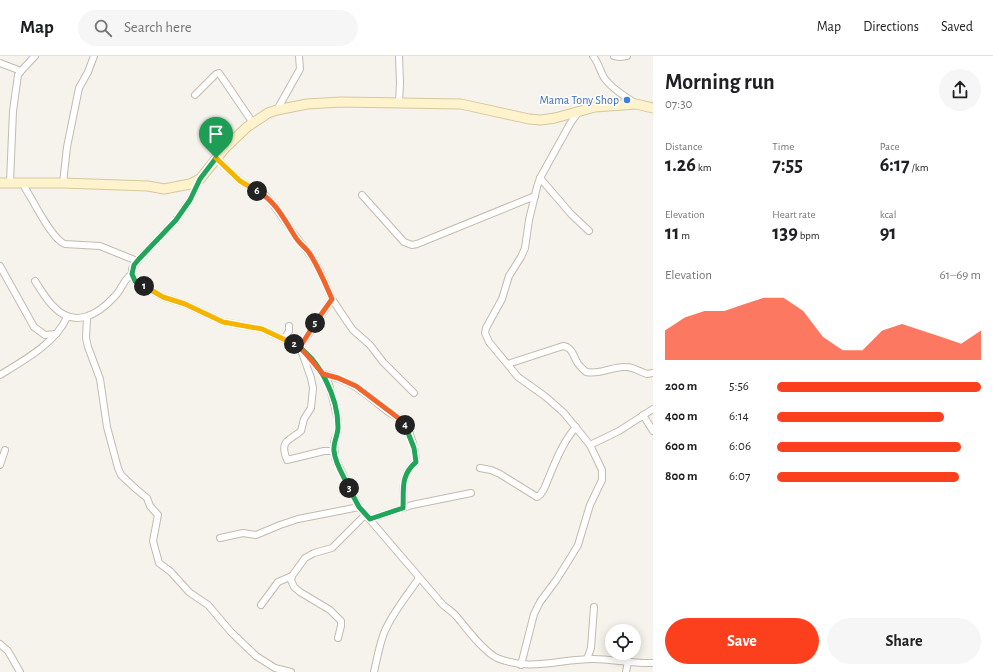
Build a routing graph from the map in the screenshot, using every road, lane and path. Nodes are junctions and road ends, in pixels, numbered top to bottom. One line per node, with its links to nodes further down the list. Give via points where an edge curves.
1 (35, 56): 12 (street)
2 (94, 56): 25 (street, via 79,88 67,147)
3 (299, 56): 17 (street, via 300,69)
4 (399, 56): 14 (street)
5 (603, 56): 8 (street)
6 (614, 56): 7 (street)
7 (628, 56)
8 (594, 58): 15 (street, via 606,80)
9 (0, 63): 10 (street)
10 (8, 66): 11 (street); 12 (street)
11 (0, 69)
12 (21, 71): 23 (street, via 18,75)
13 (195, 95): 19 (street, via 219,73)
14 (399, 103): 17 (street, via 341,102 307,104); 18 (street, via 462,104 541,120)
15 (636, 104): 16 (street); 18 (street)
16 (653, 108)
17 (276, 110): 19 (street)
18 (579, 110): 21 (street)
19 (253, 123): 20 (street)
20 (216, 158): 22 (street); 33 (street, via 240,181 265,195 272,202 311,256)
21 (540, 178): 27 (street); 28 (street)
22 (200, 179): 25 (street, via 190,184 164,188); 29 (street, via 176,220)
23 (5, 182): 24 (street)
24 (24, 182): 25 (street); 29 (street, via 45,223 60,242 100,246)
25 (63, 183)
26 (362, 195): 27 (street, via 404,242 412,245)
27 (535, 196): 40 (street, via 525,248 509,276 502,299 485,333 489,342)
28 (589, 231)
29 (137, 261): 31 (street)
30 (0, 266): 37 (street, via 34,328 45,335)
31 (132, 274): 35 (street, via 114,297); 38 (street, via 138,283 163,297 223,322 262,329)
32 (35, 281): 34 (street, via 53,307)
33 (332, 299): 39 (street); 44 (street, via 353,330)
34 (66, 317): 35 (street); 37 (street)
35 (87, 318): 70 (street, via 86,338 101,382 107,427 118,468 147,498 158,515 153,541 159,563 189,592 208,605 256,656 275,668)
36 (289, 326): 38 (street)
37 (56, 334): 43 (street, via 24,361)
38 (284, 339): 39 (street)
39 (300, 347): 42 (street); 51 (street, via 313,388 311,408 301,431 286,441 285,454 287,460)
40 (508, 364): 41 (street, via 567,346 586,372 603,372 625,366 647,374); 47 (street, via 518,377 557,407)
41 (653, 373)
42 (323, 374): 51 (street, via 329,384 338,420); 56 (street, via 356,386 401,420 406,427 416,462 406,474 403,485)
43 (0, 375)
44 (414, 393)
45 (653, 409): 46 (street)
46 (643, 415): 48 (street); 49 (street, via 619,431)
47 (576, 427): 49 (street); 53 (street, via 563,446 544,489 536,497 500,474)
48 (653, 431)
49 (590, 445): 68 (street, via 602,470 602,480 590,505 578,545 534,614)
50 (5, 450): 52 (street)
51 (334, 451): 55 (street)
52 (0, 465)
53 (480, 468)
54 (471, 493): 56 (street)
55 (359, 507): 57 (street); 58 (street, via 294,520 256,535 243,533)
56 (403, 508): 57 (street)
57 (368, 517): 59 (street, via 332,548 308,556); 60 (street)
58 (220, 538)
59 (292, 576): 61 (street, via 278,582); 63 (street, via 292,582 300,592 330,610 341,621)
60 (419, 578): 68 (street, via 498,659); 71 (street, via 385,632)
61 (262, 605)
62 (594, 607): 65 (street, via 591,648)
63 (338, 638)
64 (0, 644): 69 (street, via 8,651)
65 (587, 659): 66 (street); 68 (street, via 546,666)
66 (628, 661): 67 (street); 72 (street)
67 (653, 663)
68 (521, 665)
69 (20, 672)
70 (291, 672)
71 (374, 672)
72 (626, 672)

